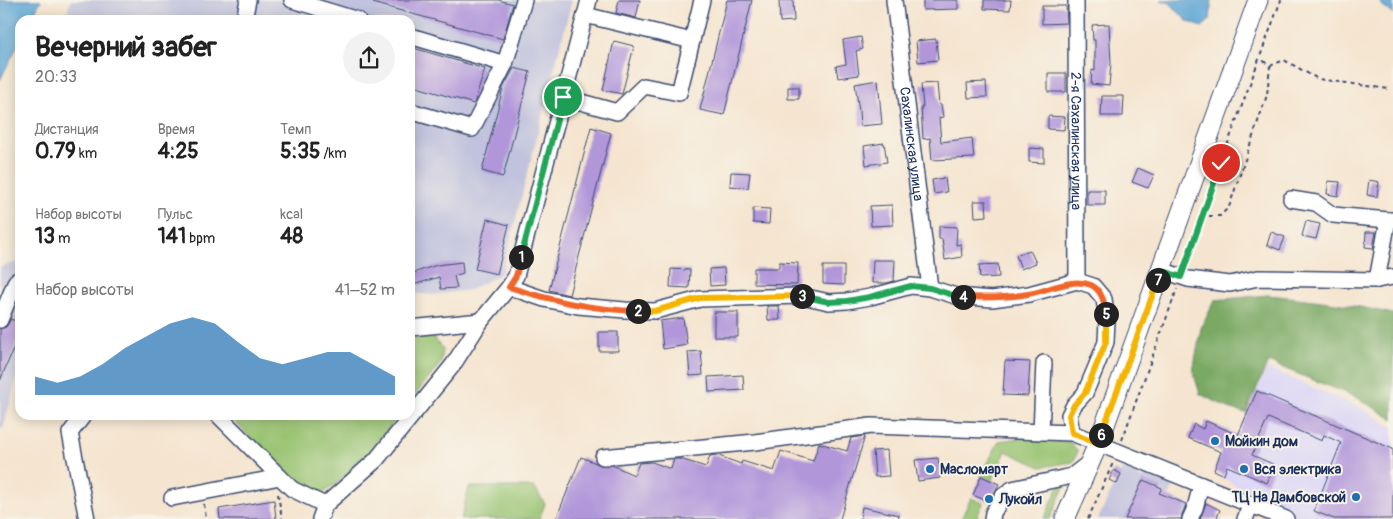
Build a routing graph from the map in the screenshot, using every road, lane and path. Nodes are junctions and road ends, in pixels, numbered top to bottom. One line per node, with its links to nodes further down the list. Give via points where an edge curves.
1 (248, 0): 10 (street)
2 (292, 0): 11 (street)
3 (524, 0): 16 (street)
4 (589, 0): 12 (street)
5 (702, 0): 14 (street)
6 (894, 0): 31 (street, Сахалинская улица)
7 (1076, 0): 28 (street, 2-я Сахалинская улица)
8 (1258, 0): 24 (main road)
9 (1281, 0): 15 (path)
10 (245, 15)
11 (342, 15)
12 (585, 15): 14 (street); 19 (street)
13 (415, 37): 16 (street)
14 (692, 41): 19 (street, via 679,92 644,86 617,112)
15 (1260, 58): 17 (path); 22 (path)
16 (505, 64): 20 (street, via 472,129)
17 (1270, 66): 18 (path, via 1284,60 1318,79); 22 (path, via 1266,95 1230,208 1220,216)
18 (1389, 89)
19 (563, 97): 30 (street, via 516,276)
20 (415, 112)
21 (1291, 199): 23 (street, via 1316,203 1333,215)
22 (1201, 216): 25 (path)
23 (1390, 220): 27 (street)
24 (1161, 270): 25 (street); 42 (main road)
25 (1181, 277): 27 (street, via 1230,284 1258,278); 43 (path)
26 (1393, 277): 27 (street)
27 (1377, 280)
28 (1077, 281): 31 (street, via 1029,294 992,298 956,296); 41 (street, via 1093,286 1104,299 1107,320 1106,342 1096,367 1085,393 1069,415)
29 (15, 283): 32 (street)
30 (509, 287): 31 (street, via 578,306 655,311 700,298 802,296 838,302 911,286); 33 (street)
31 (930, 288)
32 (0, 320)
33 (481, 320): 34 (street); 36 (street, via 453,365)
34 (415, 327)
35 (1044, 362): 40 (street)
36 (415, 412)
37 (80, 420): 52 (street, via 70,433)
38 (222, 420): 46 (street)
39 (408, 420): 51 (street, via 376,460)
40 (1041, 432): 41 (street); 44 (street, via 872,426 755,442)
41 (1072, 433): 42 (street)
42 (1098, 444): 43 (street); 45 (main road)
43 (1118, 451): 47 (street); 57 (path)
44 (603, 457)
45 (1090, 462): 55 (street, via 1072,476 1012,489 1003,496); 56 (main road)
46 (279, 483): 48 (street); 51 (street); 54 (path)
47 (1201, 485): 50 (street); 58 (street)
48 (172, 498)
49 (204, 502): 53 (path)
50 (1251, 504): 59 (street); 60 (street)
51 (323, 512)
52 (87, 519)
53 (206, 519)
54 (282, 519)
55 (992, 519)
56 (1065, 519)
57 (1088, 519)
58 (1190, 519)
59 (1246, 519)
60 (1286, 519)

